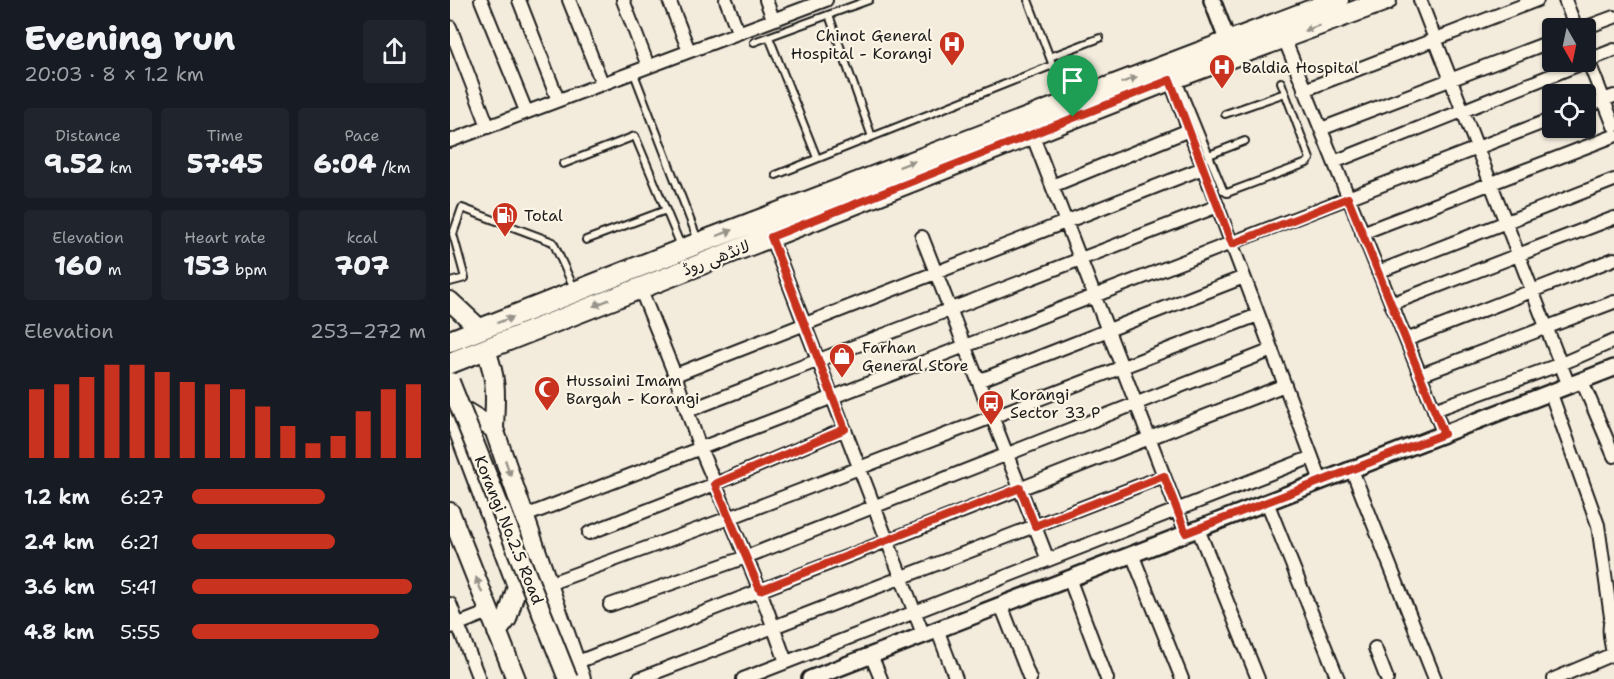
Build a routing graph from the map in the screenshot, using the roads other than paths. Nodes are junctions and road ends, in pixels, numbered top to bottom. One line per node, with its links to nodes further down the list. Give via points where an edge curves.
1 (481, 0): 51 (street)
2 (519, 0): 47 (street)
3 (569, 0): 43 (street)
4 (623, 0): 36 (street)
5 (669, 0): 31 (street)
6 (726, 0): 23 (street)
7 (766, 0): 20 (street)
8 (869, 0): 17 (lane)
9 (1028, 0): 34 (lane)
10 (1212, 0): 29 (street)
11 (1338, 0): 29 (main road, لانڈھی روڈ)
12 (1386, 0): 26 (main road, لانڈھی روڈ, one-way to 26)
13 (1420, 0): 27 (street)
14 (1537, 0): 27 (street)
15 (1564, 0): 19 (street)
16 (822, 1): 20 (street)
17 (829, 15): 24 (lane); 60 (lane)
18 (1614, 17): 21 (street)
19 (1572, 18)
20 (773, 19): 23 (street)
21 (1596, 24)
22 (450, 27): 54 (street)
23 (738, 32): 31 (street)
24 (769, 37): 28 (lane); 65 (lane)
25 (1100, 38): 34 (lane)
26 (1284, 38): 40 (main road, لانڈھی روڈ); 44 (street)
27 (1435, 39): 41 (street); 44 (street)
28 (754, 42)
29 (1228, 42): 49 (main road, لانڈھی روڈ, one-way to 29)
30 (1542, 45): 41 (street)
31 (689, 51): 36 (street)
32 (1614, 51): 33 (street)
33 (1596, 56)
34 (1050, 57): 35 (lane)
35 (1053, 65): 49 (lane); 60 (lane)
36 (648, 66): 37 (street)
37 (633, 71): 43 (street); 85 (lane)
38 (1554, 72): 50 (street)
39 (1594, 72): 46 (street)
40 (1173, 78): 48 (street); 49 (main road, لانڈھی روڈ)
41 (1450, 80): 50 (street); 56 (street)
42 (1281, 82): 45 (lane)
43 (602, 83): 47 (street)
44 (1304, 90): 56 (street)
45 (1285, 93): 52 (lane); 64 (lane, via 1310,154 1307,163 1227,193)
46 (1609, 98): 55 (street)
47 (558, 99): 51 (street)
48 (1184, 104): 57 (street); 64 (lane)
49 (1070, 110): 58 (main road, لانڈھی روڈ); 85 (main road, لانڈھی روڈ, one-way to 49)
50 (1462, 110): 63 (street); 66 (street)
51 (526, 111): 54 (street)
52 (1225, 114)
53 (1542, 123): 63 (street)
54 (488, 126): 61 (street)
55 (1614, 126)
56 (1321, 129): 66 (street)
57 (1189, 130): 68 (street); 72 (street)
58 (1032, 134): 72 (street); 81 (main road, لانڈھی روڈ)
59 (1614, 136): 71 (street)
60 (872, 137): 65 (lane)
61 (450, 141)
62 (1245, 141): 64 (lane)
63 (1477, 148): 71 (street); 73 (street)
64 (1209, 154)
65 (817, 158): 69 (lane)
66 (1334, 162): 73 (street)
67 (564, 164): 75 (lane, via 635,136)
68 (1203, 168): 74 (street); 77 (street)
69 (776, 175)
70 (1614, 180): 78 (street)
71 (1490, 183): 78 (street); 79 (street)
72 (1052, 186): 77 (street)
73 (1348, 198): 79 (street); 84 (street)
74 (1218, 206): 84 (street); 87 (street)
75 (666, 210): 83 (lane); 85 (lane)
76 (1614, 218): 86 (street)
77 (1066, 222): 87 (street); 90 (street)
78 (1505, 222): 86 (street); 89 (street)
79 (1362, 233): 89 (street)
80 (452, 234): 92 (lane, via 465,278); 95 (lane, via 462,208 553,242)
81 (771, 237): 93 (main road, لانڈھی روڈ); 102 (street)
82 (922, 237): 90 (street)
83 (586, 240)
84 (1232, 244): 91 (street); 96 (street)
85 (691, 246): 95 (main road, لانڈھی روڈ)
86 (1518, 256): 94 (street); 99 (street)
87 (1080, 259): 96 (street); 100 (street)
88 (1614, 259): 94 (street)
89 (1378, 272): 99 (street)
90 (936, 273): 100 (street); 102 (street)
91 (1244, 277): 101 (street); 105 (street)
92 (450, 282)
93 (640, 288): 110 (main road, لانڈھی روڈ, one-way to 110); 117 (street)
94 (1532, 291): 103 (street); 106 (street)
95 (576, 292): 104 (main road, لانڈھی روڈ, one-way to 95)
96 (1095, 297): 105 (street); 109 (street)
97 (450, 301): 104 (main road)
98 (1614, 302): 103 (street)
99 (1391, 304): 106 (street)
100 (950, 309): 109 (street); 112 (street)
101 (1258, 315): 111 (street); 115 (street)
102 (804, 324): 112 (street); 117 (street)
103 (1546, 327): 114 (street); 118 (street)
104 (480, 330): 107 (main road, لانڈھی روڈ)
105 (1108, 330): 115 (street); 119 (street)
106 (1406, 340): 118 (street)
107 (450, 341)
108 (1614, 341): 114 (street)
109 (965, 347): 119 (street); 124 (street)
110 (486, 350): 113 (main road, لانڈھی روڈ); 130 (main road, via 496,387)
111 (1272, 350): 122 (street); 125 (street)
112 (818, 360): 124 (street); 128 (street)
113 (450, 363)
114 (1561, 364): 121 (street); 126 (street)
115 (1122, 367): 125 (street); 129 (street)
116 (1614, 368): 121 (street)
117 (675, 375): 128 (street)
118 (1420, 375): 126 (street)
119 (978, 381): 129 (street)
120 (450, 382): 176 (main road, Korangi No.2.5 Road, bridge)
121 (1576, 384): 123 (street); 136 (street)
122 (1285, 385): 133 (street); 137 (street)
123 (1551, 394): 132 (street); 167 (street, via 1598,525)
124 (832, 397): 131 (street); 134 (street)
125 (1136, 403): 133 (street); 135 (street)
126 (1434, 410): 132 (street)
127 (450, 411): 130 (main road, via 468,413); 170 (main road, via 517,586 507,619)
128 (687, 411): 134 (street)
129 (991, 417): 135 (street); 138 (street)
130 (494, 429): 148 (main road, one-way to 148)
131 (845, 429): 138 (street); 142 (street)
132 (1444, 434): 139 (street)
133 (1149, 438): 140 (street); 143 (street)
134 (700, 448): 142 (street); 148 (street)
135 (1006, 455): 143 (street); 145 (street)
136 (1614, 456)
137 (1312, 457): 141 (street); 146 (street)
138 (860, 468): 145 (street); 149 (street)
139 (1352, 470): 141 (street); 190 (street)
140 (1164, 476): 146 (street); 150 (street)
141 (1321, 482): 144 (street)
142 (715, 484): 149 (street); 152 (street)
143 (1020, 488): 150 (street); 153 (street)
144 (1267, 502): 151 (street); 188 (street)
145 (874, 506): 153 (street); 156 (street)
146 (1177, 510): 151 (street); 157 (street)
147 (450, 512): 154 (main road)
148 (525, 516): 160 (main road)
149 (729, 518): 156 (street); 160 (street)
150 (1035, 526): 157 (street); 158 (street)
151 (1192, 531): 155 (street); 187 (street)
152 (589, 533)
153 (887, 540): 158 (street); 161 (street)
154 (456, 544): 165 (main road, one-way to 154)
155 (1132, 554): 159 (street); 186 (street)
156 (746, 557): 161 (street); 164 (street)
157 (1048, 560): 166 (street)
158 (901, 577): 166 (street); 169 (street)
159 (1069, 578): 163 (street); 185 (street)
160 (548, 584): 176 (main road)
161 (760, 590): 169 (street); 176 (street)
162 (450, 604): 168 (street)
163 (1001, 604): 171 (street); 184 (street)
164 (610, 605)
165 (489, 612): 168 (street); 170 (main road)
166 (915, 612): 171 (street); 175 (street)
167 (1613, 615): 174 (street, via 1609,627)
168 (454, 626): 177 (street)
169 (773, 628): 175 (street); 179 (street)
170 (497, 632): 178 (main road)
171 (930, 632): 173 (street); 183 (street)
172 (1375, 648): 189 (street)
173 (871, 655): 181 (street); 182 (street)
174 (1614, 655): 191 (street)
175 (786, 662): 180 (street)
176 (575, 674)
177 (479, 679)
178 (516, 679)
179 (639, 679)
180 (743, 679)
181 (810, 679)
182 (881, 679)
183 (956, 679)
184 (1030, 679)
185 (1107, 679)
186 (1182, 679)
187 (1258, 679)
188 (1338, 679)
189 (1387, 679)
190 (1435, 679)
191 (1554, 679)

